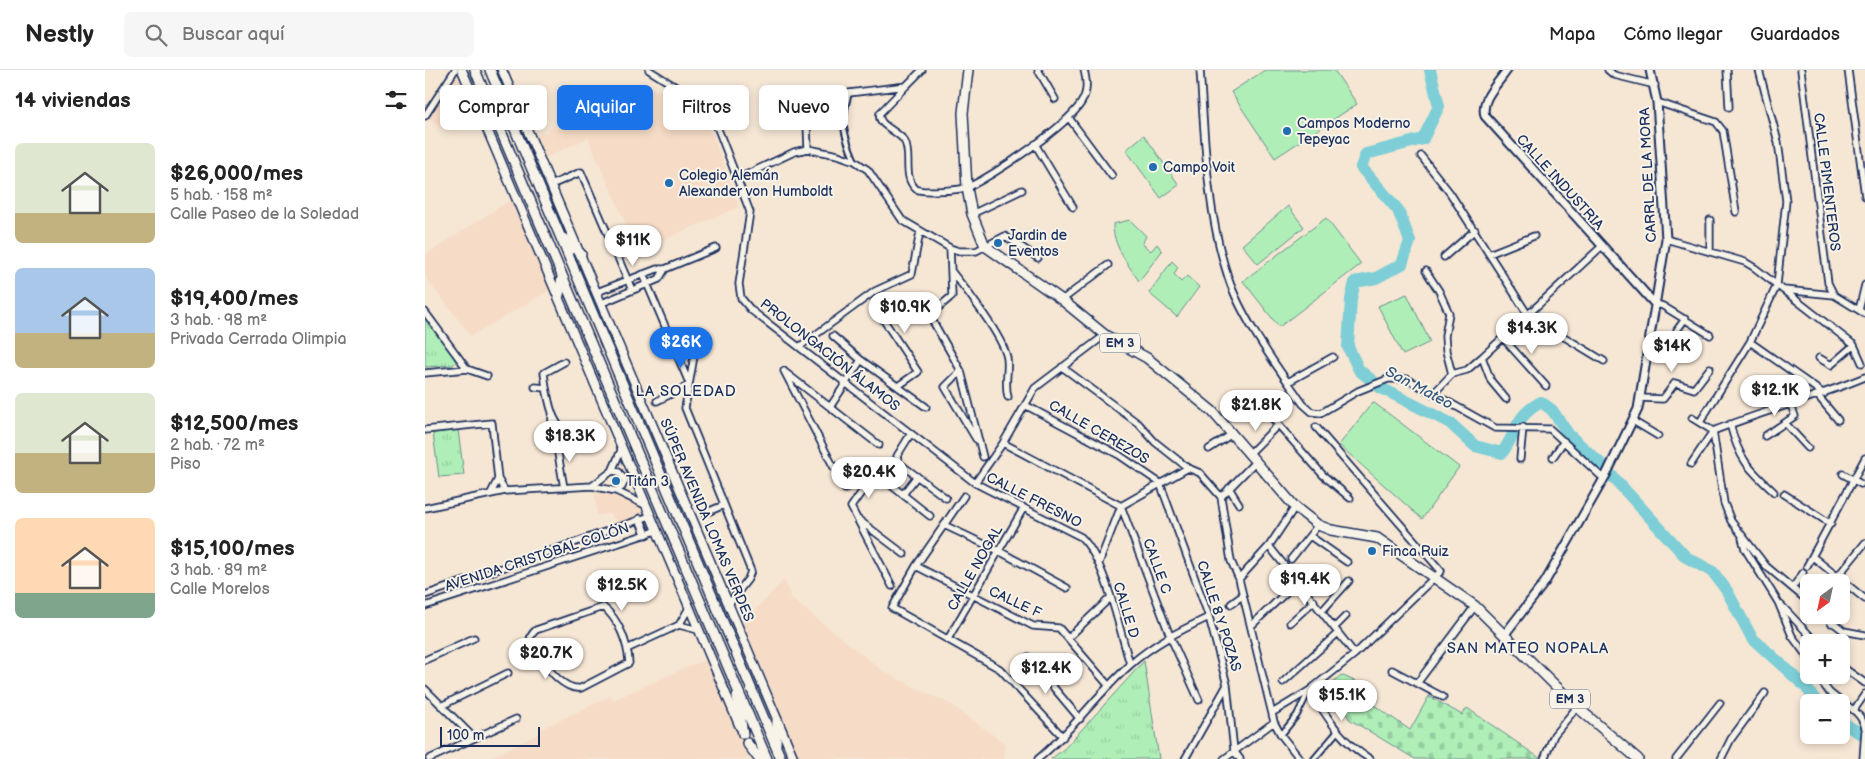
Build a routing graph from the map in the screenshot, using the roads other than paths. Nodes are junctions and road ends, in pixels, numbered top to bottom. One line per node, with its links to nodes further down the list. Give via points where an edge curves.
1 (455, 70): 25 (street)
2 (463, 70): 68 (main road)
3 (475, 70): 60 (main road)
4 (490, 70): 43 (main road, SÚPER AVENIDA LOMAS VERDES)
5 (502, 70): 33 (main road, SÚPER AVENIDA LOMAS VERDES)
6 (649, 70): 32 (street, PROLONGACIÓN ÁLAMOS, via 703,104 718,129)
7 (922, 70): 20 (street)
8 (968, 70): 34 (main road, via 963,112)
9 (1038, 70): 22 (street)
10 (1084, 70): 26 (street, via 1087,86 1082,102)
11 (1200, 70): 103 (street, via 1210,208 1228,277 1255,332)
12 (1507, 70): 47 (street, CALLE INDUSTRIA, via 1485,101 1485,116)
13 (1608, 70): 19 (street, via 1614,75)
14 (1651, 70): 19 (street, CARRL DE LA MORA)
15 (1727, 70): 24 (street)
16 (1759, 70): 63 (street, via 1778,142 1786,201)
17 (1801, 70): 69 (street, CALLE PIMENTEROS, via 1828,283)
18 (1848, 70): 36 (street)
19 (1655, 85): 23 (street, CARRL DE LA MORA)
20 (907, 86): 21 (street); 34 (street, via 878,117 880,122 902,136 906,144 908,178 919,190)
21 (849, 94): 28 (street, via 834,100 807,125); 30 (street, via 842,119 844,134)
22 (1055, 99)
23 (1657, 102): 38 (street, via 1716,122 1723,131); 45 (street, CARRL DE LA MORA)
24 (1729, 107)
25 (425, 116)
26 (1069, 118): 27 (street); 31 (street)
27 (1035, 144): 34 (street); 37 (street)
28 (808, 149): 30 (street); 32 (street, via 794,152)
29 (1421, 156): 41 (street)
30 (855, 161): 42 (street, via 868,170 902,220)
31 (1111, 176)
32 (737, 179): 86 (street, PROLONGACIÓN ÁLAMOS, via 749,212 739,284 741,298 751,310)
33 (551, 185): 51 (main road, SÚPER AVENIDA LOMAS VERDES); 61 (street, via 581,172)
34 (967, 188): 39 (main road)
35 (1021, 190): 39 (street)
36 (1865, 194)
37 (1073, 207)
38 (1736, 212)
39 (972, 214): 46 (main road)
40 (1709, 220): 50 (street)
41 (1475, 230): 52 (street); 53 (street)
42 (920, 232): 49 (street); 86 (street, via 912,274 875,292)
43 (560, 235): 51 (main road); 282 (main road, SÚPER AVENIDA LOMAS VERDES)
44 (1534, 236): 52 (street)
45 (1665, 239): 50 (street); 71 (street, CARRL DE LA MORA)
46 (985, 246): 49 (street, via 967,252); 54 (street, via 1005,236); 70 (main road, EM 3)
47 (1601, 246): 71 (street, CALLE INDUSTRIA); 77 (street)
48 (716, 248): 56 (street)
49 (950, 248): 58 (street)
50 (1710, 252): 63 (street, via 1745,262)
51 (581, 254): 67 (main road, SÚPER AVENIDA LOMAS VERDES)
52 (1489, 254): 77 (street)
53 (1444, 256)
54 (1037, 258)
55 (1107, 264): 70 (street)
56 (665, 269): 59 (street); 62 (street, via 659,279)
57 (1426, 271): 100 (street, via 1449,313 1445,336)
58 (952, 272): 98 (street, via 952,296 933,312 931,318); 113 (street, via 1001,342 1007,358 1005,384)
59 (643, 274): 61 (street); 62 (street)
60 (562, 277): 68 (main road); 251 (main road)
61 (628, 280): 65 (street); 67 (street)
62 (648, 284): 65 (street); 105 (street)
63 (1777, 285): 66 (street); 84 (street)
64 (1865, 285): 74 (street)
65 (632, 290): 72 (street)
66 (1784, 290): 69 (street); 85 (street)
67 (597, 292): 72 (main road, SÚPER AVENIDA LOMAS VERDES)
68 (559, 295): 140 (main road)
69 (1834, 295): 74 (street)
70 (1062, 300): 80 (main road, EM 3)
71 (1653, 303): 78 (street); 114 (street, CARRL DE LA MORA)
72 (602, 304): 222 (main road, SÚPER AVENIDA LOMAS VERDES)
73 (875, 307): 106 (street, via 918,372)
74 (1859, 310): 76 (street)
75 (425, 312): 97 (street)
76 (1865, 314)
77 (1528, 315): 83 (street); 92 (street)
78 (1685, 319): 79 (street); 81 (street)
79 (1677, 330)
80 (1105, 335): 95 (street); 132 (main road, EM 3, via 1147,358 1212,411)
81 (1710, 335)
82 (833, 336): 91 (street)
83 (1503, 338): 89 (street); 107 (street)
84 (1750, 342): 112 (street); 124 (street)
85 (1854, 345): 90 (street, via 1831,365); 94 (street)
86 (799, 347): 104 (street, PROLONGACIÓN ÁLAMOS)
87 (694, 356): 105 (street)
88 (1333, 357): 103 (street)
89 (1482, 357): 100 (street, via 1467,370); 115 (street, via 1491,381)
90 (1819, 358)
91 (861, 360): 104 (street); 106 (street)
92 (1604, 361)
93 (564, 362): 109 (street, via 544,373)
94 (1862, 363)
95 (1063, 367): 117 (street, via 1035,388); 149 (street, via 1139,424 1155,442)
96 (1710, 368): 114 (street, via 1694,390 1675,383 1663,399)
97 (467, 370): 99 (street); 101 (street)
98 (961, 371): 139 (street); 139 (street, via 945,387)
99 (425, 374)
100 (1452, 374): 110 (street)
101 (487, 376)
102 (1865, 377): 112 (street)
103 (1288, 382): 110 (street, via 1312,412 1321,413 1358,391 1388,379 1407,379)
104 (845, 383): 119 (street); 133 (street, PROLONGACIÓN ÁLAMOS)
105 (689, 385): 116 (street); 175 (street, via 685,408)
106 (897, 386): 120 (street)
107 (1546, 386)
108 (535, 387): 109 (street)
109 (546, 388): 160 (street, via 552,415 551,435 556,442)
110 (1435, 392): 129 (street, via 1495,428)
111 (1251, 394): 127 (street)
112 (1821, 395): 118 (street); 122 (street)
113 (1008, 396)
114 (1639, 398): 123 (street, CARRL DE LA MORA)
115 (1506, 399)
116 (657, 401)
117 (1025, 405): 137 (street); 156 (street, CALLE CEREZOS, via 1119,455)
118 (1791, 405): 125 (street, via 1795,416); 126 (street)
119 (830, 407): 138 (street); 162 (street, via 784,371)
120 (926, 407)
121 (1692, 418): 124 (street)
122 (1838, 420)
123 (1633, 422): 134 (street); 153 (street, CARRL DE LA MORA)
124 (1700, 422): 131 (street)
125 (1785, 423): 135 (street); 141 (street)
126 (1730, 424): 131 (street); 165 (street, via 1739,455)
127 (1278, 425): 144 (street); 172 (street, via 1323,474)
128 (1316, 427): 206 (street, via 1441,569)
129 (1522, 427): 136 (street, via 1550,429); 147 (street)
130 (425, 430): 154 (street, via 492,423)
131 (1713, 431): 148 (street); 191 (street, via 1724,503)
132 (1232, 434): 142 (street); 144 (main road, EM 3)
133 (910, 435): 152 (street, via 897,456 899,463); 157 (street, PROLONGACIÓN ÁLAMOS)
134 (1658, 436)
135 (1765, 436)
136 (1564, 441): 145 (street); 153 (street)
137 (1003, 443): 157 (street); 176 (street)
138 (879, 445)
139 (980, 445): 143 (street)
140 (623, 446): 150 (street); 173 (main road)
141 (1807, 448)
142 (1209, 449)
143 (983, 457)
144 (1252, 458): 161 (street); 178 (main road, EM 3)
145 (1553, 458)
146 (1865, 458): 155 (street)
147 (1520, 459)
148 (1691, 464)
149 (1188, 468): 156 (street); 170 (street, via 1200,473)
150 (612, 471): 159 (street); 164 (street, via 619,472 625,481)
151 (1843, 474): 155 (street)
152 (917, 476): 166 (street); 171 (street)
153 (1605, 477): 235 (street, CARRL DE LA MORA, via 1545,582)
154 (498, 479): 163 (street); 167 (street)
155 (1853, 479): 158 (street); 185 (street)
156 (1160, 483): 176 (street); 228 (street, CALLE 8 Y POZAS)
157 (975, 484): 179 (street, CALLE FRESNO)
158 (1861, 484)
159 (592, 486): 160 (street); 164 (street)
160 (564, 488): 163 (street)
161 (1229, 488): 170 (street); 174 (street)
162 (845, 489)
163 (505, 491): 167 (street)
164 (616, 491): 173 (street)
165 (1774, 492)
166 (904, 493): 182 (street); 183 (street, via 882,476 873,476 851,507)
167 (491, 494): 177 (street)
168 (1784, 494): 185 (street)
169 (964, 496): 186 (street)
170 (1221, 496): 205 (street, via 1231,561)
171 (946, 498)
172 (1351, 498)
173 (645, 504): 181 (main road)
174 (1239, 504)
175 (724, 505): 180 (street); 222 (street, via 751,571)
176 (1121, 506): 199 (street); 238 (street, CALLE C)
177 (425, 507)
178 (1295, 507): 187 (main road, EM 3); 193 (street)
179 (1023, 509): 194 (street, CALLE NOGAL); 199 (street, CALLE FRESNO, via 1081,537 1089,544)
180 (705, 513)
181 (650, 516): 184 (street, AVENIDA CRISTÓBAL COLÓN); 188 (main road)
182 (931, 516)
183 (857, 518): 195 (street); 209 (street)
184 (640, 519): 189 (street); 214 (street, AVENIDA CRISTÓBAL COLÓN)
185 (1831, 524): 196 (street)
186 (944, 525): 194 (street); 200 (street)
187 (1317, 528): 190 (street); 206 (main road, EM 3, via 1377,538)
188 (656, 531): 189 (street, AVENIDA CRISTÓBAL COLÓN); 225 (main road)
189 (646, 534): 223 (street, AVENIDA CRISTÓBAL COLÓN)
190 (1310, 536): 197 (street); 198 (street)
191 (1742, 536): 210 (street, via 1766,566); 220 (street, via 1745,550)
192 (1865, 544): 204 (street)
193 (1269, 546): 205 (street); 207 (street)
194 (999, 551): 212 (street); 215 (street, CALLE NOGAL)
195 (904, 554)
196 (1813, 557): 201 (street); 203 (street)
197 (1291, 559)
198 (1347, 562)
199 (1099, 563): 217 (street, CALLE D)
200 (916, 566): 215 (street, CALLE F); 241 (street, via 889,609)
201 (1807, 566)
202 (1803, 573): 210 (street)
203 (1833, 574)
204 (1840, 574)
205 (1239, 579): 216 (street)
206 (1435, 579): 224 (main road, EM 3); 244 (street)
207 (1298, 581): 219 (street); 232 (street)
208 (1349, 581): 226 (street)
209 (892, 586)
210 (1793, 587): 213 (street)
211 (1850, 587): 218 (street)
212 (1067, 588)
213 (1800, 594)
214 (425, 595)
215 (973, 596): 240 (street, CALLE F, via 1033,626 1059,628); 241 (street, CALLE NOGAL)
216 (1242, 596): 221 (street); 232 (street)
217 (1110, 598): 240 (street); 247 (street, CALLE D)
218 (1864, 598)
219 (1314, 601): 226 (street); 229 (street)
220 (1778, 602): 236 (street); 242 (street)
221 (1231, 604)
222 (727, 605): 273 (main road, SÚPER AVENIDA LOMAS VERDES)
223 (425, 606)
224 (1475, 606): 235 (main road, EM 3); 253 (street)
225 (689, 608): 231 (street); 233 (main road)
226 (1322, 611): 234 (street)
227 (1346, 616): 234 (street)
228 (1209, 617): 238 (street); 256 (street, CALLE 8 Y POZAS)
229 (1290, 623)
230 (1833, 624): 237 (street, via 1844,631)
231 (679, 625): 233 (street); 243 (street)
232 (1251, 626): 270 (street)
233 (698, 630): 277 (main road)
234 (1336, 630): 244 (street); 252 (street)
235 (1505, 634): 268 (main road, EM 3)
236 (1808, 634)
237 (1865, 635)
238 (1170, 636): 247 (street); 264 (street, CALLE C)
239 (474, 638): 246 (street)
240 (1068, 638): 257 (street, CALLE F)
241 (948, 639): 279 (street, via 1000,669)
242 (1800, 647)
243 (629, 648): 243 (street, via 615,620 603,607 536,630 529,642 561,680 577,689 624,666 629,662)
244 (1355, 654): 259 (street)
245 (1028, 657): 272 (street)
246 (425, 660)
247 (1130, 664): 257 (street)
248 (1392, 670): 253 (street)
249 (1850, 672): 254 (street)
250 (508, 673): 267 (street)
251 (735, 681): 277 (main road); 289 (main road)
252 (1283, 682)
253 (1418, 682): 262 (street)
254 (1865, 682)
255 (1824, 684): 269 (street)
256 (1227, 685): 283 (street, CALLE 8 Y POZAS); 292 (street)
257 (1109, 686): 272 (street)
258 (425, 690): 263 (street)
259 (1310, 690): 270 (street); 276 (street); 278 (street, via 1297,716)
260 (1765, 693): 301 (street, via 1731,739)
261 (1865, 694): 269 (street)
262 (1443, 697)
263 (433, 698): 265 (street); 267 (street)
264 (1199, 700)
265 (425, 702)
266 (1720, 703): 300 (street)
267 (441, 706): 280 (street)
268 (1577, 707): 298 (street, via 1554,735); 299 (main road, EM 3)
269 (1854, 710): 275 (street)
270 (1272, 713): 274 (street)
271 (516, 719): 280 (street)
272 (1080, 719): 279 (street)
273 (777, 720): 282 (main road); 290 (main road, SÚPER AVENIDA LOMAS VERDES)
274 (1274, 722): 278 (street); 283 (street)
275 (1865, 726): 284 (street)
276 (1337, 732): 296 (street); 297 (street, via 1357,752)
277 (743, 734): 281 (main road)
278 (1281, 735): 295 (street)
279 (1063, 737): 291 (street)
280 (473, 738): 286 (street)
281 (747, 743): 287 (main road); 288 (main road)
282 (776, 747): 285 (main road, SÚPER AVENIDA LOMAS VERDES)
283 (1234, 751): 293 (street); 294 (street)
284 (1863, 756)
285 (782, 758)
286 (429, 759)
287 (752, 759)
288 (759, 759)
289 (767, 759)
290 (794, 759)
291 (1038, 759)
292 (1185, 759)
293 (1224, 759)
294 (1240, 759)
295 (1300, 759)
296 (1314, 759)
297 (1370, 759)
298 (1544, 759)
299 (1638, 759)
300 (1676, 759)
301 (1721, 759)

